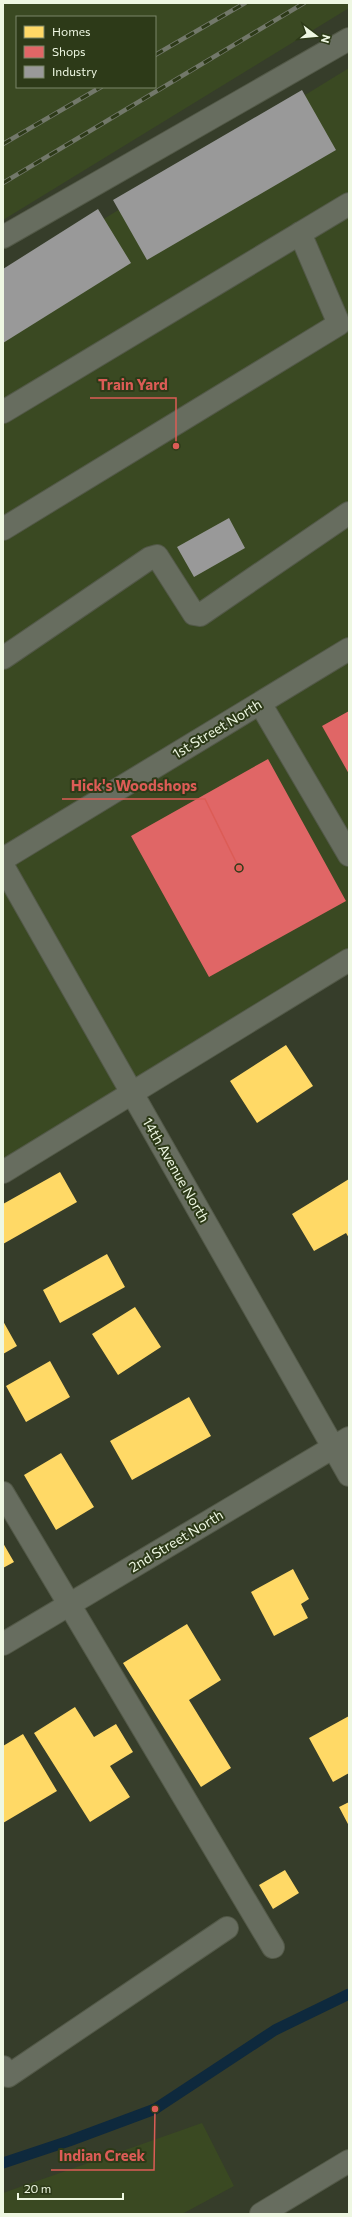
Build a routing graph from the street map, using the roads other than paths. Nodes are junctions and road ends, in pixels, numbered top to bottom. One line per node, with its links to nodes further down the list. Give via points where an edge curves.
1 (349, 39): 4 (street)
2 (349, 204): 3 (street)
3 (300, 233): 5 (street); 6 (street)
4 (3, 237)
5 (344, 322): 8 (street)
6 (3, 412)
7 (349, 514): 10 (street, via 200,615 194,614 157,556 150,558)
8 (3, 529)
9 (349, 649): 11 (street, 1st Street North)
10 (3, 658)
11 (260, 703): 12 (street); 13 (street, 1st Street North)
12 (349, 855)
13 (3, 859)
14 (3, 866): 16 (street, 14th Avenue North)
15 (349, 960): 16 (street)
16 (132, 1094): 17 (street); 18 (street, 14th Avenue North)
17 (3, 1172)
18 (341, 1443): 19 (street, 14th Avenue North); 21 (street, 2nd Street North)
19 (349, 1475)
20 (3, 1493): 21 (street)
21 (69, 1605): 22 (street, 2nd Street North); 24 (street)
22 (3, 1644)
23 (227, 1928): 25 (street)
24 (273, 1947)
25 (6, 2072)
26 (349, 2161): 27 (street)
27 (261, 2214)

